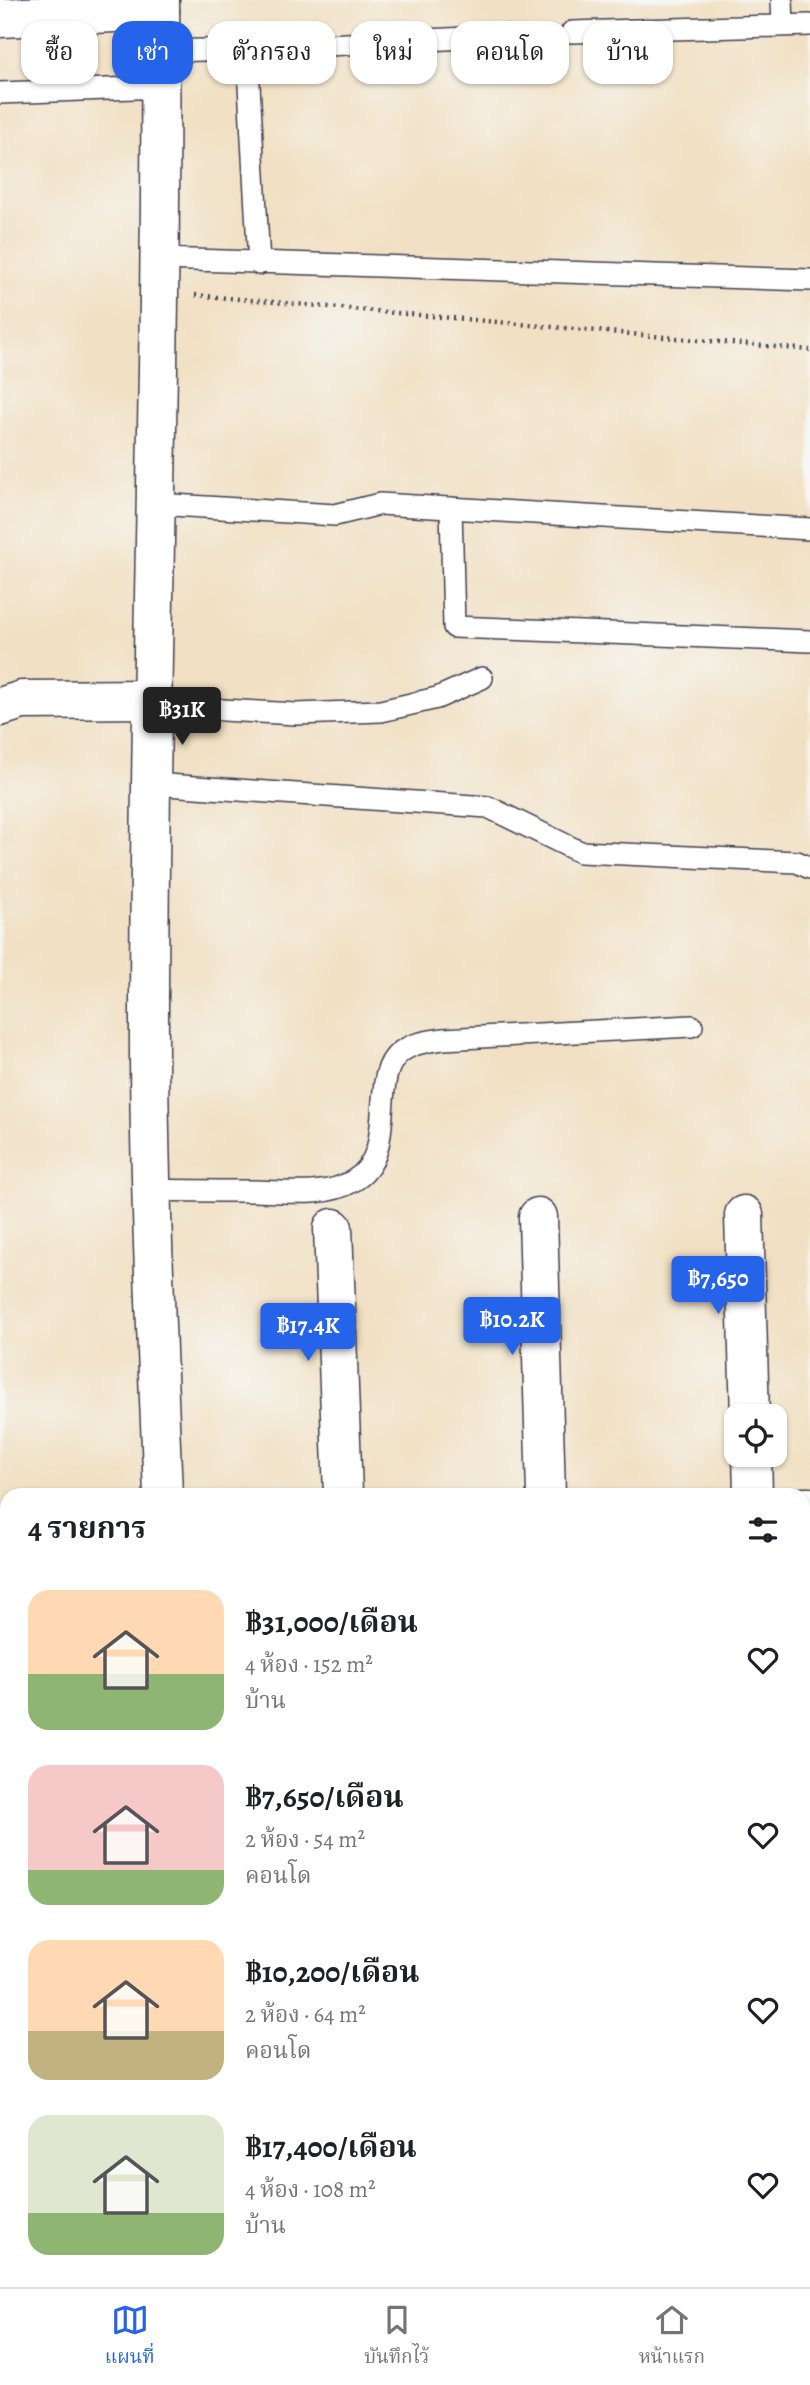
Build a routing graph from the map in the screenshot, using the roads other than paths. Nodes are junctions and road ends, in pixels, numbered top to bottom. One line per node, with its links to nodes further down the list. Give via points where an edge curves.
1 (782, 0): 4 (lane)
2 (160, 6): 3 (street)
3 (0, 18)
4 (783, 25): 5 (lane); 6 (lane)
5 (810, 25)
6 (572, 32)
7 (451, 39): 8 (lane)
8 (336, 45)
9 (112, 76): 12 (lane)
10 (162, 84): 14 (street)
11 (249, 84): 13 (lane)
12 (0, 93)
13 (259, 264): 14 (lane); 15 (lane)
14 (160, 275): 16 (street)
15 (810, 280)
16 (156, 504): 17 (lane, via 334,514 380,504); 21 (street)
17 (451, 508): 18 (lane); 19 (lane, via 454,626)
18 (810, 529)
19 (810, 641)
20 (482, 678): 21 (lane, via 437,698 381,710 296,714 223,710)
21 (152, 699): 22 (street, via 22,700); 23 (street)
22 (0, 706)
23 (152, 784): 24 (lane, via 488,807 580,852 797,862); 26 (street)
24 (810, 868)
25 (692, 1026): 26 (lane, via 417,1044 400,1052 391,1065 380,1141 370,1165 354,1181 324,1191)
26 (151, 1191): 32 (street)
27 (744, 1215): 30 (street)
28 (538, 1217): 34 (street)
29 (333, 1228): 33 (street)
30 (750, 1404)
31 (752, 1467): 35 (street)
32 (163, 1488)
33 (343, 1488)
34 (546, 1488)
35 (753, 1488)

